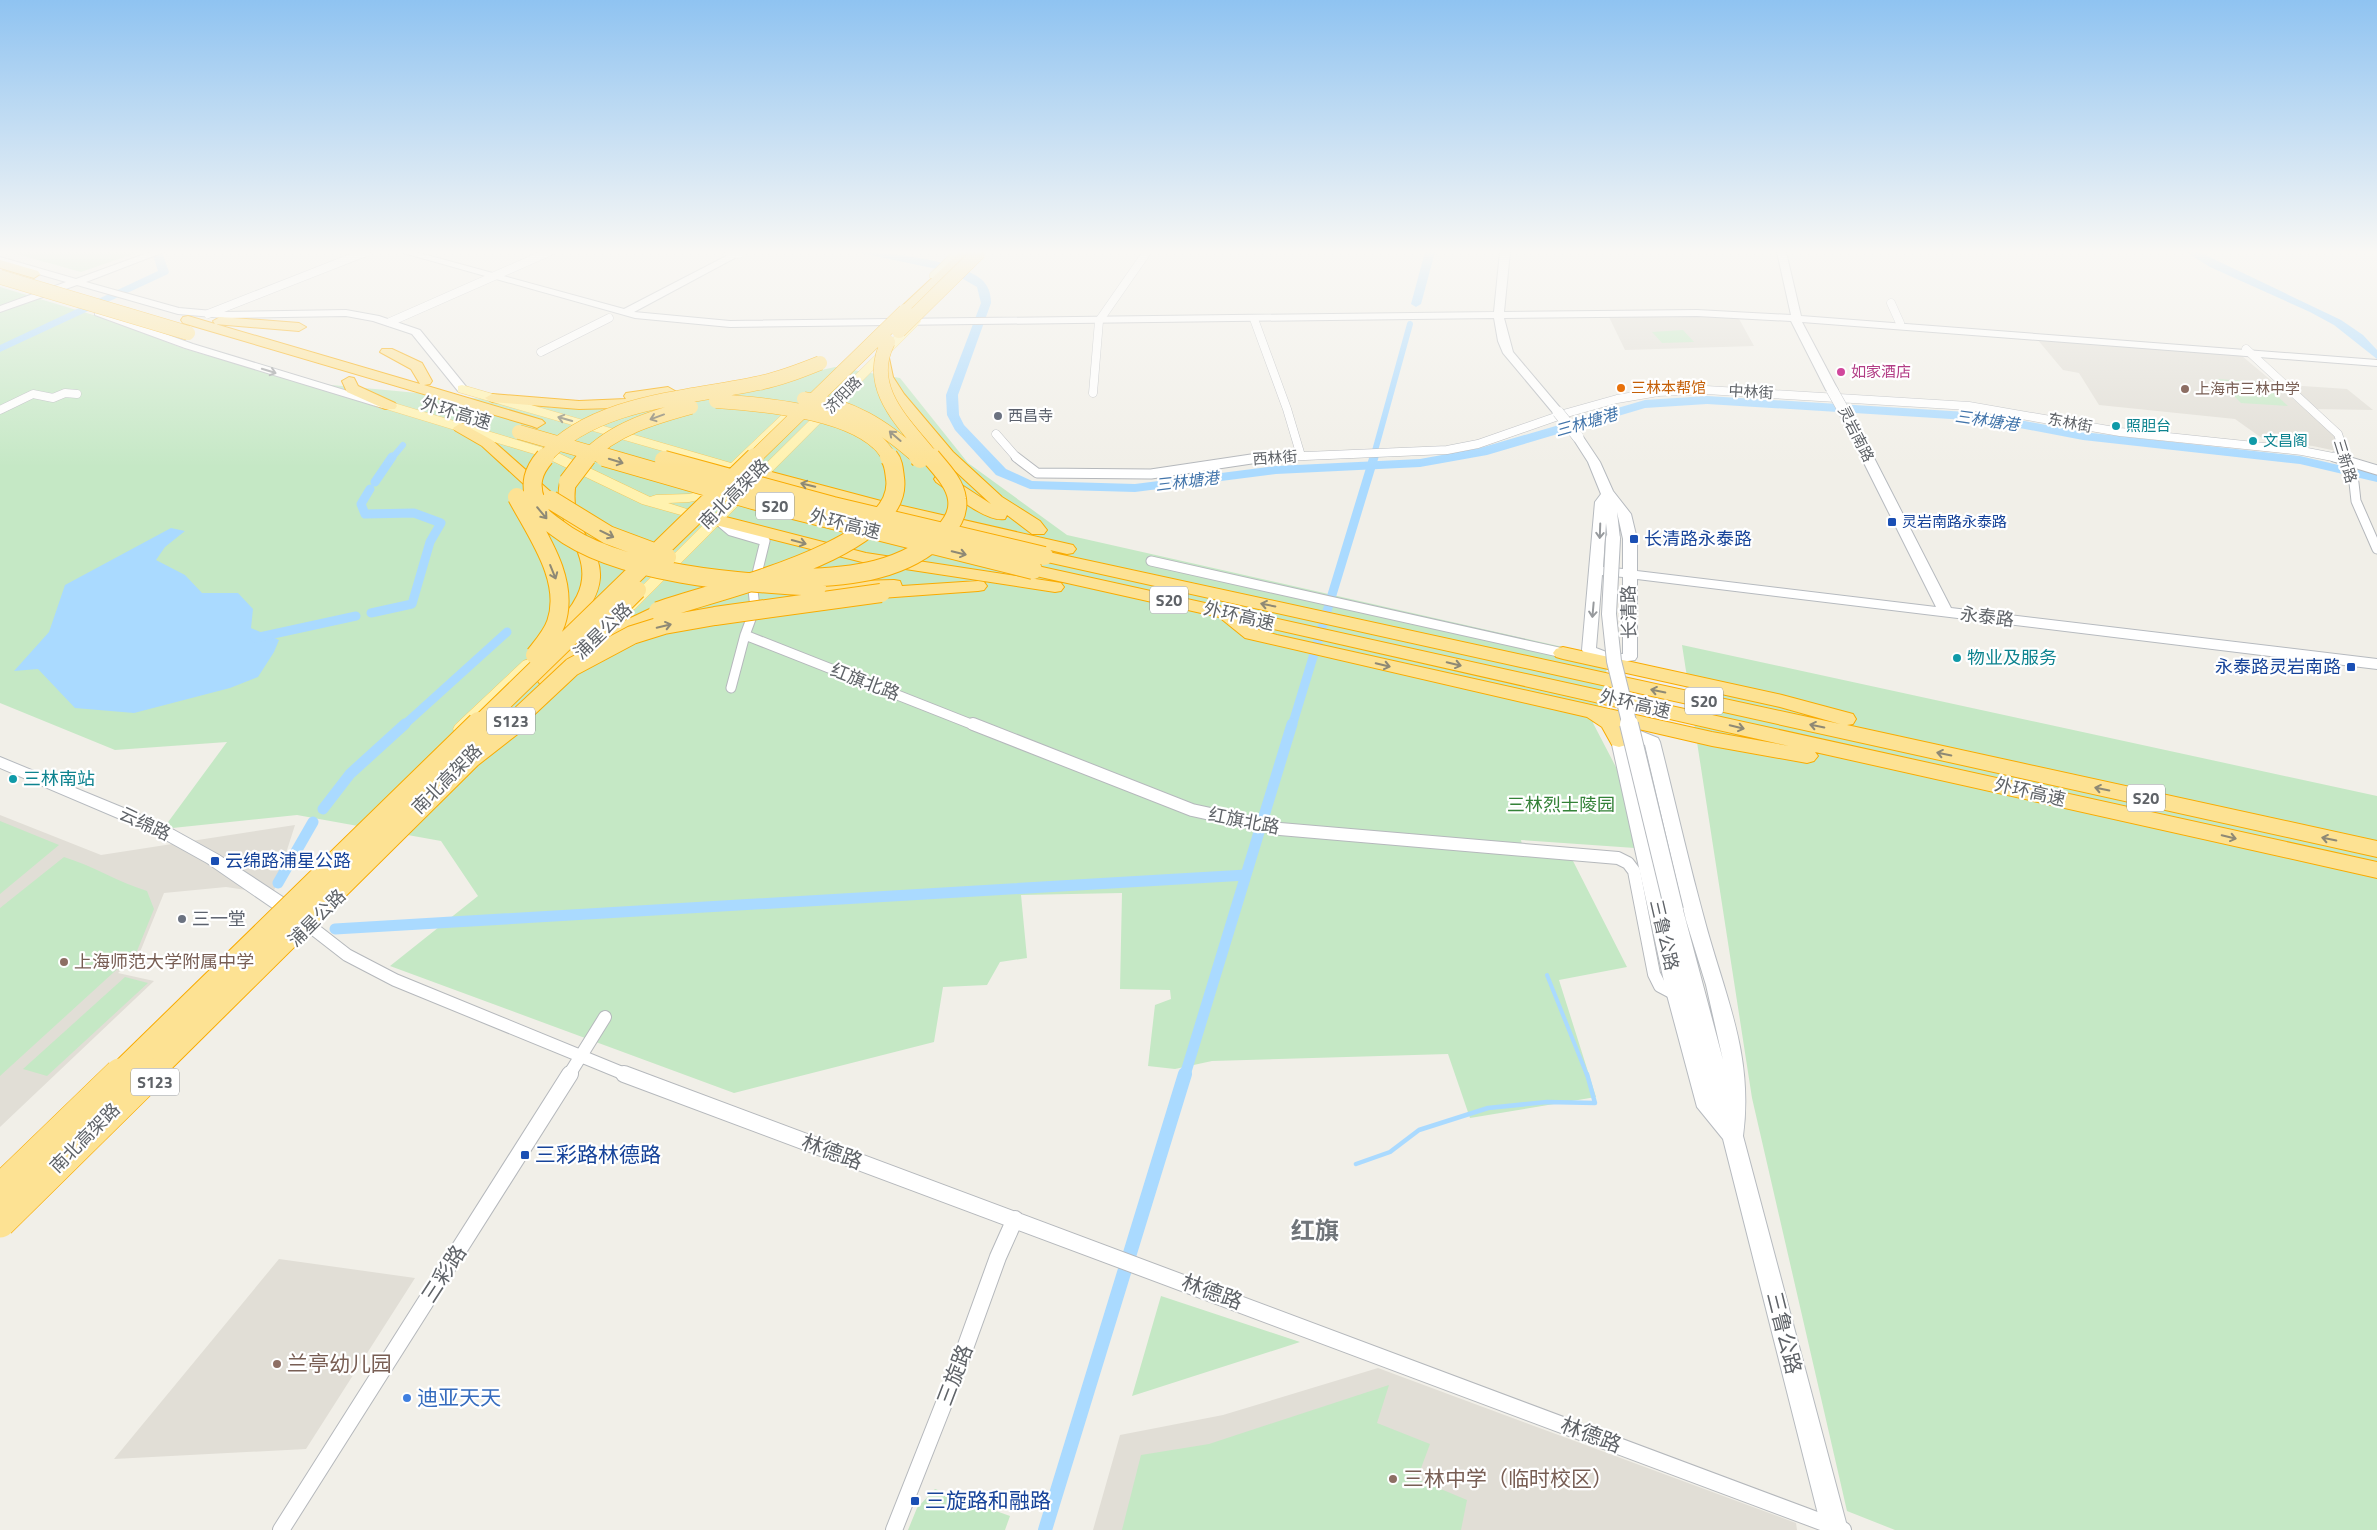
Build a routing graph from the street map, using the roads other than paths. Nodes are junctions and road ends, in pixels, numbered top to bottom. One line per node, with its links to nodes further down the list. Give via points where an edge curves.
1 (128, 323): 38 (main road, one-way to 38, via 189,346)
2 (178, 323): 21 (highway, 外环高速 / S20, bridge)
3 (180, 323): 21 (highway, 外环高速 / S20)
4 (198, 323): 21 (highway, 外环高速 / S20)
5 (221, 323): 29 (highway, 外环高速 / S20)
6 (254, 323): 22 (highway)
7 (394, 323): 32 (main road, via 421,336)
8 (598, 323): 26 (street)
9 (726, 323): 23 (main road)
10 (896, 323): 23 (main road, 济阳路)
11 (897, 323): 23 (highway, 南北高架路, bridge)
12 (899, 323): 23 (highway, 南北高架路, bridge)
13 (911, 323): 23 (main road)
14 (915, 323): 49 (main road, 济阳路)
15 (1100, 323): 33 (street)
16 (1256, 323): 45 (street)
17 (1499, 323): 40 (main road, 长清路, via 1508,354)
18 (1800, 323): 67 (main road, 灵岩南路, bridge)
19 (1892, 323): 24 (main road)
20 (1905, 323): 24 (main road)
21 (188, 326): 30 (highway, 外环高速 / S20)
22 (299, 327)
23 (886, 335): 28 (highway, bridge); 44 (highway, one-way to 23, bridge, via 551,500 580,520 621,540 666,556 721,569 782,577 867,571 904,559 929,546 947,530 958,501 948,479 888,398 882,385 879,372); 47 (main road, 济阳路); 55 (highway, bridge, via 886,377 898,396 968,476); 83 (highway, 南北高架路, bridge)
24 (2248, 351): 27 (main road); 46 (street, 三新路, via 2338,434)
25 (387, 352): 31 (highway, via 417,366)
26 (541, 352)
27 (2372, 361)
28 (820, 363): 35 (highway, bridge); 63 (highway, one-way to 63, bridge, via 802,372 760,384 661,400 607,416 573,434 552,450 535,472 531,488 537,508 553,525 579,541 617,557 708,578 769,585 963,582)
29 (379, 376): 31 (highway); 60 (highway, 外环高速 / S20, bridge, via 768,489)
30 (348, 381): 38 (highway, via 352,389); 60 (highway, 外环高速 / S20, one-way to 60, bridge, via 753,500)
31 (425, 381): 32 (highway)
32 (462, 389): 36 (main road)
33 (1093, 393)
34 (77, 394): 39 (street, via 65,393 53,398 33,394)
35 (675, 396): 36 (highway, via 586,405); 76 (highway, bridge, via 777,406 816,414 849,426 872,438 890,456 896,474 894,493 876,521 838,548 798,566 699,595 658,611 610,638)
36 (492, 398): 47 (main road, one-way to 36)
37 (1850, 398): 40 (street, 中林街, via 1672,391 1616,399); 46 (street, 东林街, via 1996,409 2120,432 2292,450)
38 (390, 406): 41 (main road)
39 (0, 410)
40 (1561, 413): 43 (main road, 长清路, bridge); 45 (street, 西林街, via 1536,426 1466,447 1429,452)
41 (461, 428): 44 (highway); 52 (main road, via 562,458)
42 (996, 434): 45 (street, 西林街, via 1012,454 1030,470 1039,473 1151,474 1241,460)
43 (1578, 437): 51 (main road, 长清路, via 1602,476)
44 (501, 455): 74 (highway, one-way to 74, bridge, via 500,460 560,591 557,622)
45 (1301, 456)
46 (2349, 462): 48 (street, 东林街); 57 (street, 三新路, via 2356,501)
47 (733, 468): 49 (main road); 50 (main road, 浦星公路 / S123)
48 (2377, 470)
49 (760, 478): 50 (main road); 54 (main road, 浦星公路 / S123); 58 (highway, one-way to 49)
50 (706, 494): 52 (main road, via 675,499); 53 (main road, 浦星公路 / S123)
51 (1608, 494): 56 (main road, 长清路); 61 (main road, 长清路, one-way to 61, via 1601,502); 62 (main road, 长清路, via 1622,506 1628,524)
52 (643, 498): 53 (main road)
53 (686, 514): 54 (main road); 89 (main road, 浦星公路 / S123)
54 (718, 520): 64 (highway, one-way to 64, via 866,558); 70 (street, via 731,531 764,541 753,590 755,608); 90 (main road, 浦星公路 / S123, via 530,702)
55 (1038, 530): 58 (highway); 74 (highway, one-way to 74, bridge, via 973,501 931,470 891,433 868,417 843,406 764,397 727,400 677,411 608,441 588,456 568,482 566,507 590,559 591,582 574,616)
56 (1613, 539): 94 (main road, 三鲁公路, bridge, via 1609,614 1614,661)
57 (2377, 549)
58 (1086, 552): 66 (highway, via 1211,584)
59 (1151, 561): 68 (street)
60 (1039, 563): 65 (highway, 外环高速 / S20); 66 (highway, 外环高速 / S20)
61 (1597, 570): 62 (main road, 永泰路); 71 (main road, 长清路, one-way to 71)
62 (1629, 574): 67 (main road, 永泰路); 73 (main road, 长清路)
63 (979, 586): 64 (highway); 76 (highway, one-way to 63, bridge, via 622,639 658,627 736,612 881,593)
64 (1057, 588): 65 (highway, via 1084,591)
65 (1117, 588): 66 (highway, 外环高速 / S20)
66 (1225, 604): 68 (highway, 外环高速 / S20, one-way to 66); 68 (highway, via 1252,634)
67 (1946, 612): 75 (main road, 永泰路)
68 (1305, 622): 69 (highway); 69 (highway, 外环高速 / S20)
69 (1340, 630): 72 (street); 79 (highway, one-way to 79); 84 (highway, 外环高速 / S20, one-way to 69); 85 (highway, 外环高速 / S20, one-way to 85)
70 (745, 635): 78 (street); 91 (street, 红旗北路, via 1192,810 1280,829 1618,858 1634,871 1654,974 1660,986)
71 (1590, 650): 72 (main road, via 1578,654); 73 (main road, 长清路, via 1610,658)
72 (1563, 653): 77 (highway)
73 (1630, 657): 77 (highway)
74 (531, 660): 83 (highway, bridge, via 495,698)
75 (2377, 664)
76 (572, 667): 83 (highway, bridge, via 510,725)
77 (1647, 672): 84 (highway, via 1805,707 1887,732)
78 (731, 688)
79 (1588, 711): 80 (highway); 81 (highway, via 1610,723)
80 (1678, 732): 82 (highway, via 1656,731); 85 (highway, via 1871,767)
81 (1620, 740): 82 (main road, via 1624,735 1633,733); 91 (main road, 三鲁公路)
82 (1652, 742): 94 (main road, 三鲁公路, via 1695,920 1716,985 1730,1045 1736,1078)
83 (469, 745): 96 (highway, 南北高架路, bridge); 98 (highway, 南北高架路, bridge)
84 (1916, 748): 87 (highway, 外环高速 / S20, one-way to 84)
85 (1900, 763): 88 (highway, 外环高速 / S20, one-way to 88)
86 (2, 764): 89 (main road, 云绵路, via 159,829 213,859)
87 (2377, 849)
88 (2377, 870)
89 (280, 904): 90 (street, 林德路); 95 (main road, 浦星公路 / S123)
90 (309, 926): 93 (street, 林德路, via 347,955 395,980); 99 (main road, 浦星公路 / S123)
91 (1676, 995): 94 (main road, 三鲁公路, via 1707,1107)
92 (605, 1017): 93 (street, 三彩路)
93 (579, 1058): 97 (street, 林德路); 101 (street, 三彩路)
94 (1733, 1135): 100 (main road, 三鲁公路)
95 (0, 1174)
96 (0, 1190)
97 (1016, 1220): 100 (street, 林德路); 102 (street, 三旋路, via 998,1257)
98 (0, 1222)
99 (0, 1237)
100 (1837, 1529)
101 (281, 1530)
102 (894, 1530)

